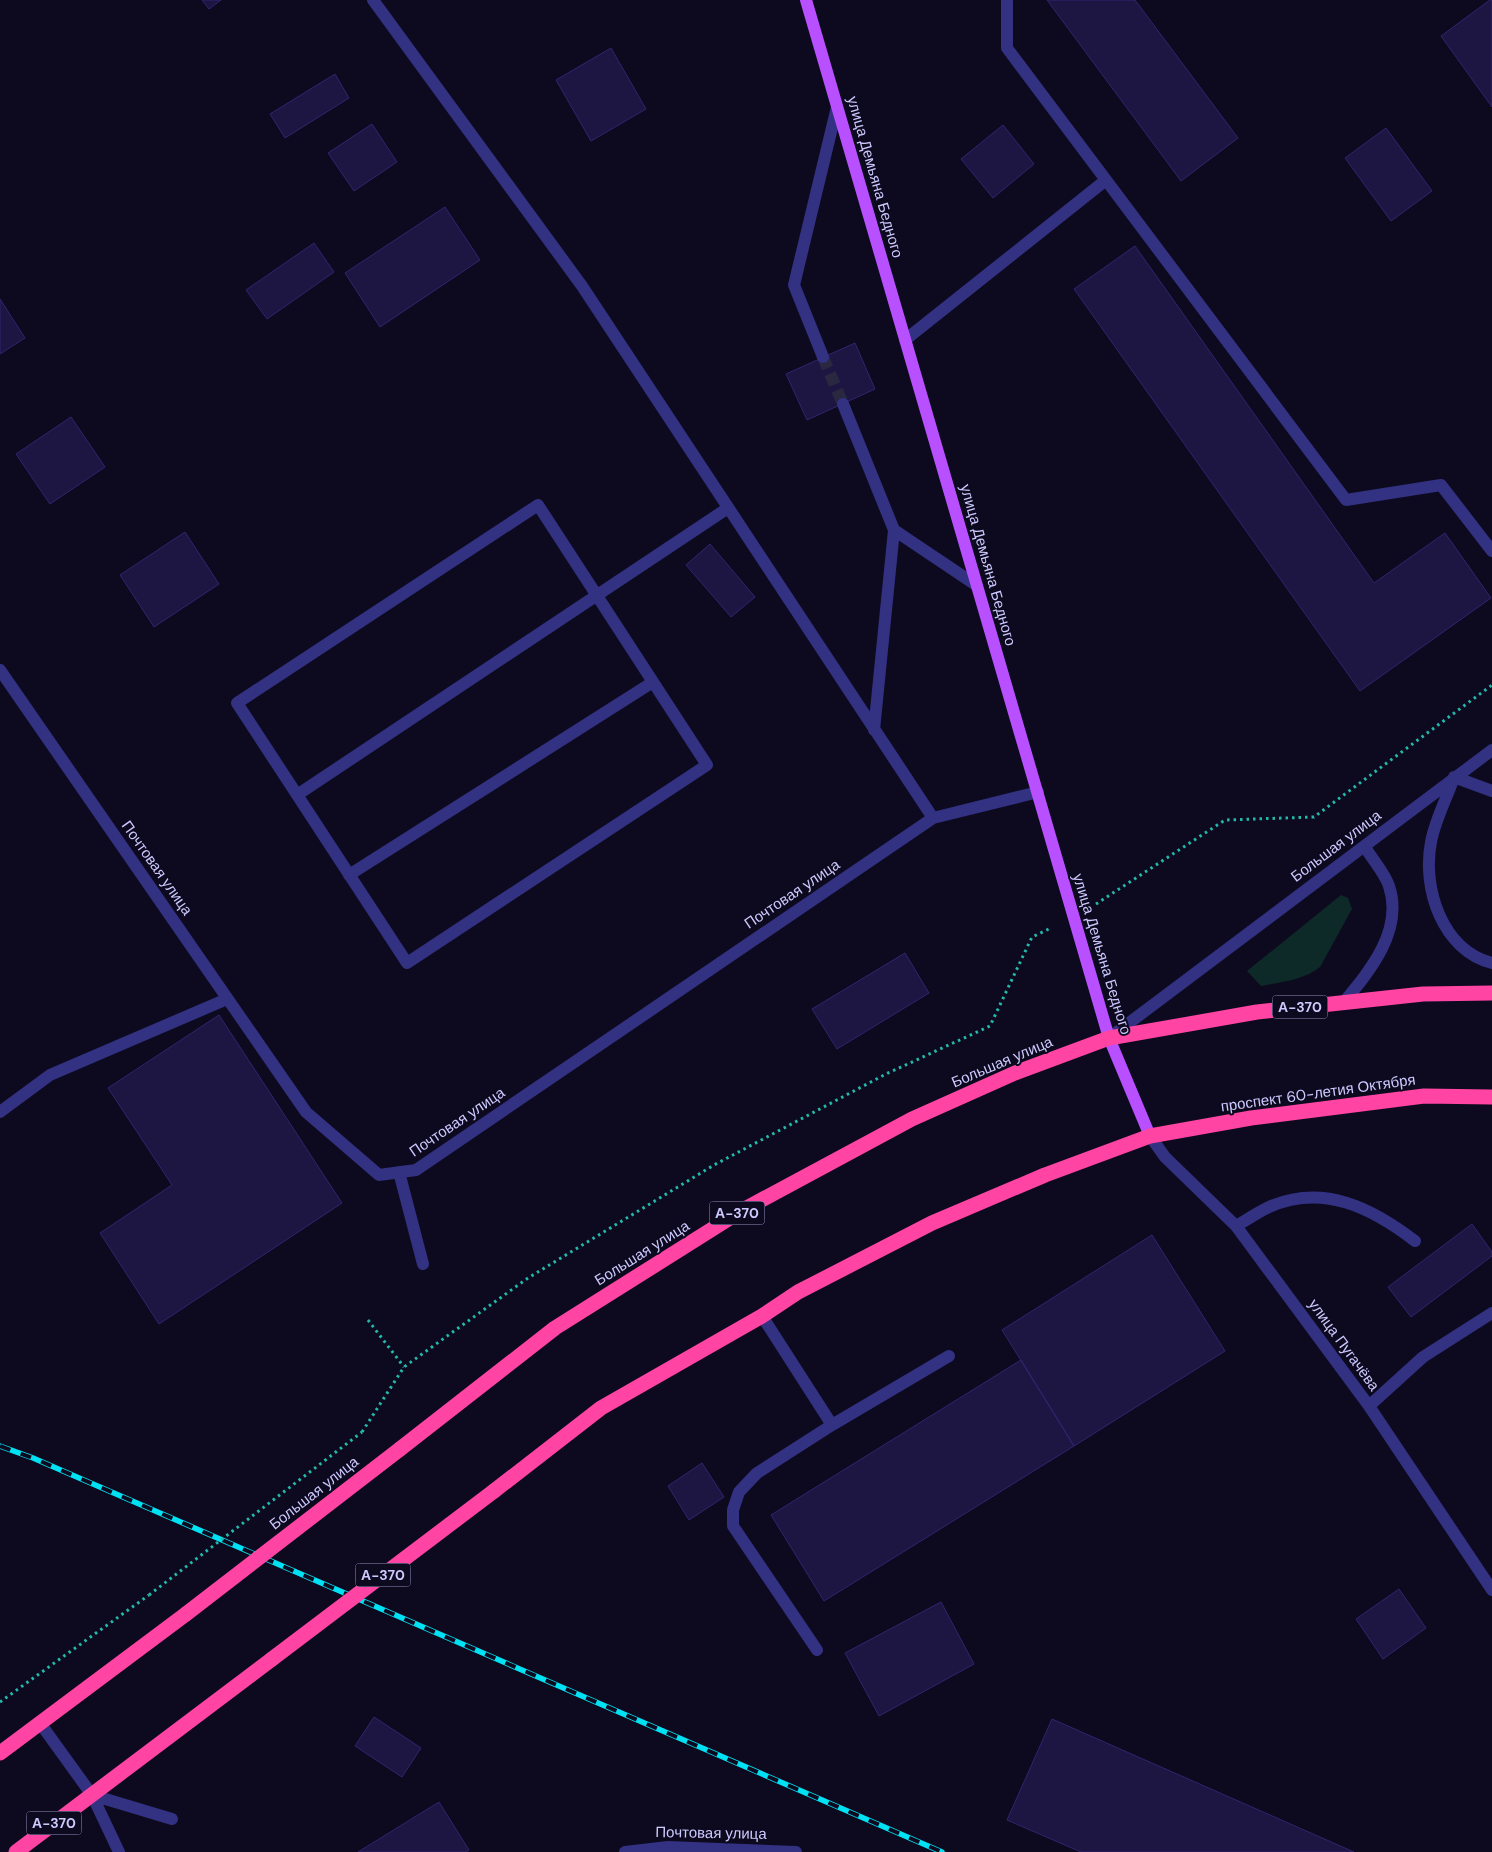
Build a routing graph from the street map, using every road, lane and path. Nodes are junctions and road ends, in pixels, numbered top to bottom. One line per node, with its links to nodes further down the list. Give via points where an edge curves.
1 (373, 0): 9 (street, via 582,286)
2 (806, 0): 4 (main road, улица Демьяна Бедного)
3 (1007, 0): 5 (street, via 1007,48)
4 (837, 108): 6 (main road, улица Демьяна Бедного); 7 (street, via 794,285)
5 (1106, 180): 6 (street); 11 (street, via 1346,500 1441,484)
6 (905, 340): 12 (main road, улица Демьяна Бедного)
7 (823, 357)
8 (842, 404): 10 (street)
9 (728, 508): 13 (street); 17 (street)
10 (894, 530): 12 (street); 17 (street)
11 (1492, 551)
12 (976, 585): 21 (main road, улица Демьяна Бедного)
13 (597, 596): 15 (street); 22 (street); 22 (street, via 538,505 237,703)
14 (0, 670): 29 (street, Почтовая улица)
15 (653, 682): 25 (street); 25 (street, via 707,765 407,963)
16 (1492, 685): 26 (path, via 1314,817 1225,820)
17 (874, 730): 23 (street)
18 (1492, 750): 19 (street, Большая улица)
19 (1454, 777): 20 (street); 24 (street, Большая улица); 27 (street, via 1431,842 1430,894 1452,939 1481,960)
20 (1492, 791)
21 (1038, 792): 23 (street, Почтовая улица); 26 (main road, улица Демьяна Бедного)
22 (297, 795): 25 (street)
23 (933, 818): 35 (street, Почтовая улица, via 416,1170)
24 (1365, 847): 30 (street, via 1389,886 1393,907 1390,931 1368,974); 31 (street, Большая улица)
25 (349, 875)
26 (1074, 918): 31 (main road, улица Демьяна Бедного); 43 (path, via 1032,937 990,1026 886,1074 714,1165 528,1278)
27 (1492, 963)
28 (1492, 993): 30 (highway, А-370, via 1423,994)
29 (228, 999): 33 (street, via 50,1074); 35 (street, Почтовая улица, via 306,1112 379,1176)
30 (1342, 1003): 31 (highway, А-370, via 1257,1012)
31 (1109, 1038): 34 (main road, улица Демьяна Бедного); 49 (highway, Большая улица / А-370, bridge, via 1015,1073 912,1119 741,1211 555,1328)
32 (1492, 1097): 34 (highway, проспект 60-летия Октября / А-370, via 1424,1096 1251,1118)
33 (0, 1112)
34 (1150, 1136): 36 (street, улица Пугачёва, via 1165,1157); 40 (highway, А-370, via 1045,1175 932,1223 798,1292)
35 (399, 1172): 38 (street)
36 (1236, 1226): 37 (street, via 1270,1206 1307,1197 1338,1199 1377,1214); 44 (street, улица Пугачёва)
37 (1415, 1241)
38 (423, 1264)
39 (1492, 1313): 44 (street, via 1423,1357)
40 (762, 1316): 45 (street); 51 (highway, А-370, bridge, via 601,1408)
41 (368, 1320): 43 (path)
42 (949, 1356): 45 (street)
43 (404, 1367): 48 (path, bridge, via 362,1432 149,1595)
44 (1368, 1406): 46 (street, улица Пугачёва)
45 (832, 1425): 47 (street, via 757,1473 739,1492 733,1510 733,1526)
46 (1492, 1590)
47 (817, 1650)
48 (0, 1702)
49 (40, 1723): 50 (highway, Большая улица / А-370); 51 (street)
50 (0, 1753)
51 (92, 1795): 52 (street); 53 (highway, А-370); 54 (street)
52 (172, 1819)
53 (16, 1852)
54 (119, 1852)
55 (625, 1852): 56 (street, Почтовая улица, via 668,1847)
56 (796, 1852)

